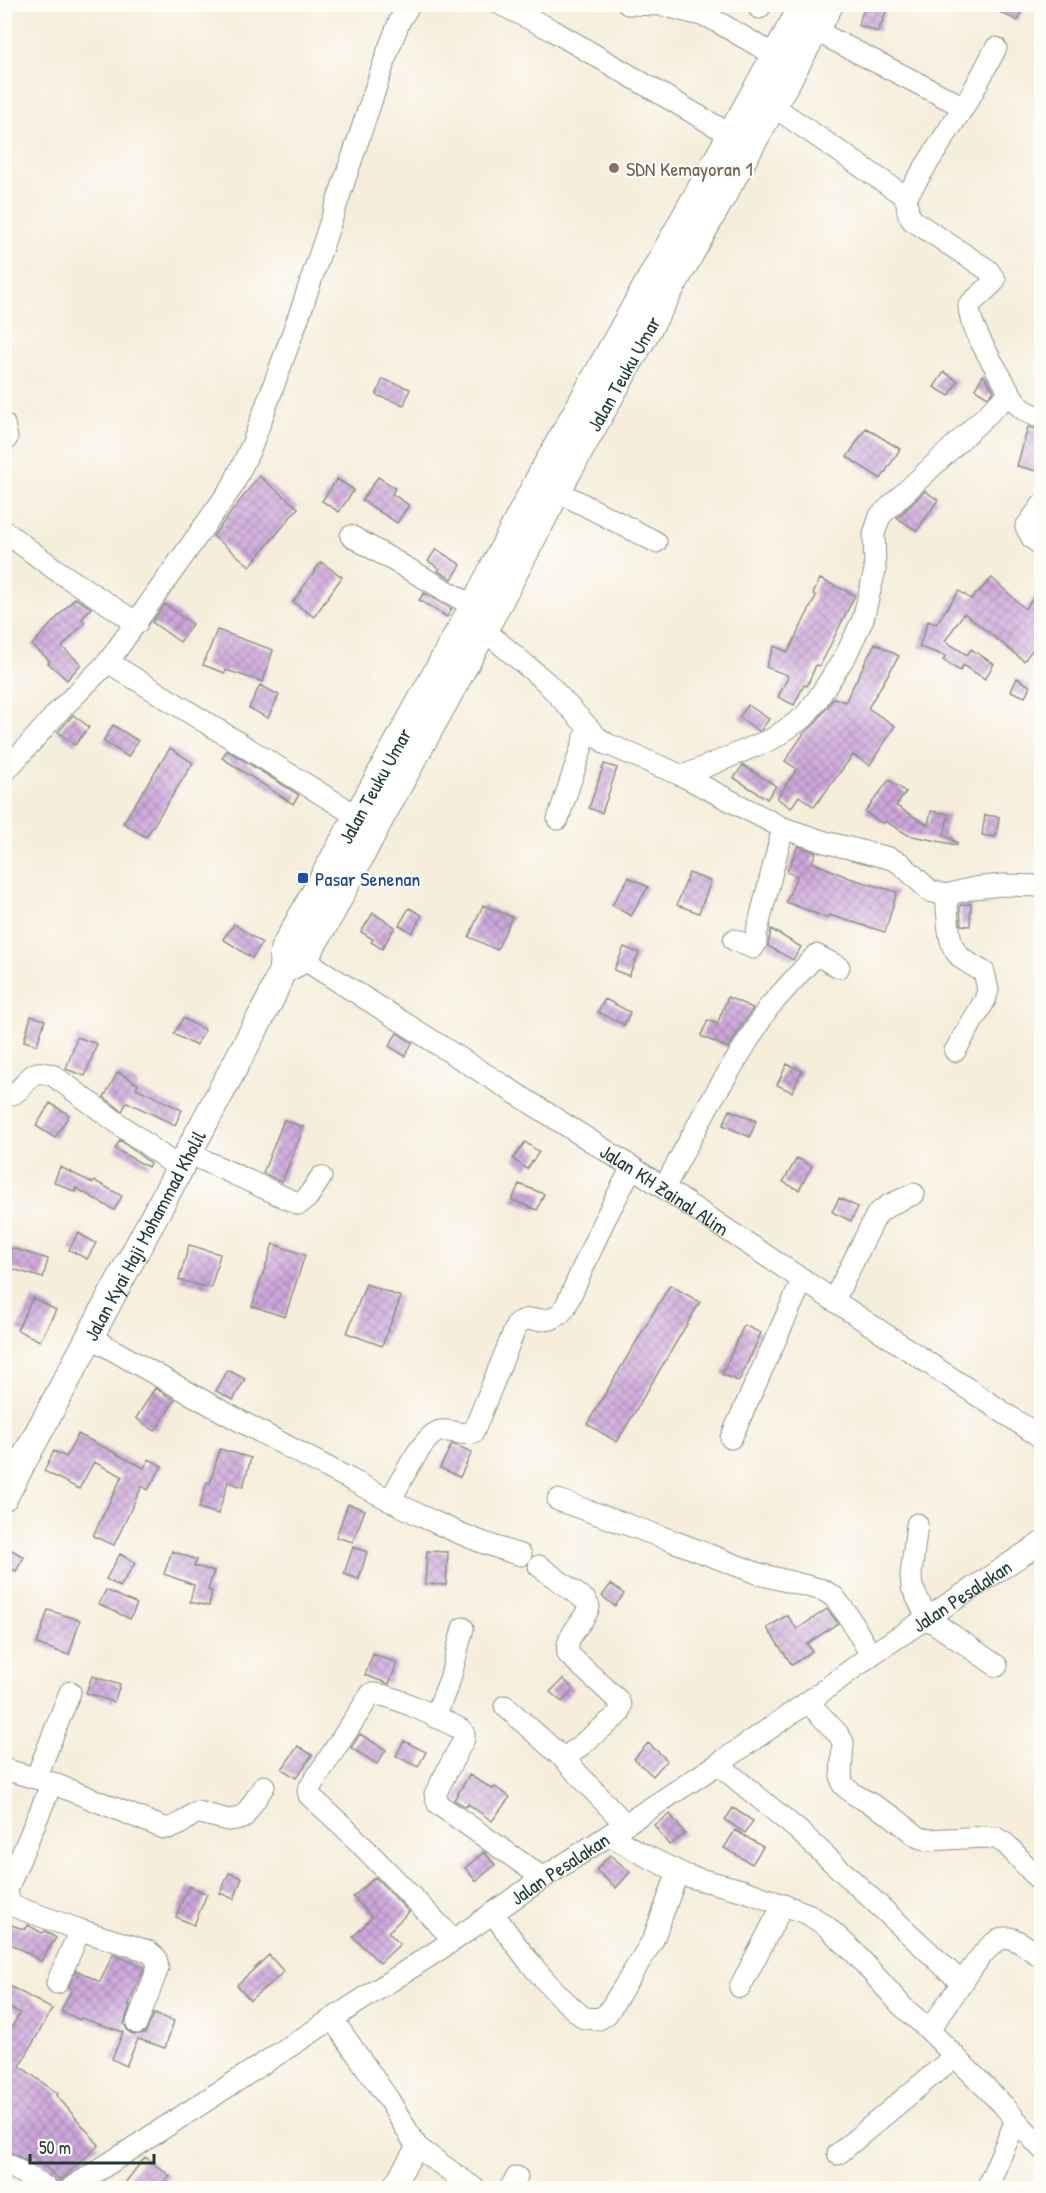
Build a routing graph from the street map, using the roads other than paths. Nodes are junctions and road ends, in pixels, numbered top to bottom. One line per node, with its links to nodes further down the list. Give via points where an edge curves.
1 (410, 4): 26 (street, via 389,48 252,445 232,487)
2 (500, 4): 12 (street, via 552,30)
3 (628, 4): 6 (street)
4 (804, 4): 9 (main road, Jalan Teuku Umar)
5 (830, 4): 7 (main road, Jalan Teuku Umar)
6 (680, 7): 9 (street, via 709,17)
7 (816, 31): 10 (main road, Jalan Teuku Umar); 11 (street)
8 (996, 48): 11 (street)
9 (776, 56): 10 (main road, Jalan Teuku Umar)
10 (765, 100): 12 (main road, Jalan Teuku Umar); 13 (street); 18 (main road, Jalan Teuku Umar, via 750,146)
11 (964, 107): 13 (street)
12 (731, 135): 24 (main road, Jalan Teuku Umar, via 538,481)
13 (906, 197): 14 (street, via 912,220 993,276 992,284 969,305 969,313)
14 (1010, 393): 15 (street, via 1018,406); 31 (street, via 880,516 874,534 875,570 863,619 846,655 804,717 772,739)
15 (1041, 418)
16 (4, 424): 17 (street)
17 (4, 442)
18 (557, 491): 22 (street); 24 (main road, Jalan Teuku Umar)
19 (1041, 505): 23 (street, via 1026,527)
20 (4, 531): 26 (street)
21 (351, 536): 25 (street)
22 (656, 542)
23 (1041, 546)
24 (515, 549): 25 (main road, Jalan Teuku Umar); 27 (main road, Jalan Teuku Umar)
25 (473, 606): 32 (main road, Jalan Teuku Umar)
26 (137, 623): 28 (street)
27 (484, 630): 29 (street, via 546,682); 38 (main road, Jalan Teuku Umar)
28 (108, 662): 30 (street); 32 (street)
29 (588, 728): 31 (street, via 607,744); 33 (street)
30 (4, 773)
31 (682, 776): 34 (street)
32 (357, 816): 38 (main road, Jalan Teuku Umar)
33 (558, 819)
34 (783, 828): 36 (street, via 889,858 900,863 930,891); 37 (street, via 756,943 753,948)
35 (1041, 886): 36 (street, via 1002,885)
36 (946, 895): 40 (street, via 955,951 984,972 988,990)
37 (734, 940)
38 (290, 960): 42 (main road, Jalan Kyai Haji Mohammad Kholil); 43 (street, Jalan KH Zainal Alim)
39 (839, 967): 45 (street, via 816,955 768,1008 709,1104)
40 (955, 1051)
41 (4, 1092): 42 (street, via 13,1094 38,1072 54,1076)
42 (184, 1161): 44 (street, via 299,1204); 49 (main road, Jalan Kyai Haji Mohammad Kholil)
43 (632, 1167): 45 (street, Jalan KH Zainal Alim); 54 (street, via 559,1317 517,1324 473,1433 431,1434)
44 (321, 1177)
45 (664, 1188): 47 (street, Jalan KH Zainal Alim)
46 (914, 1194): 48 (street, via 877,1214)
47 (802, 1280): 48 (street, Jalan KH Zainal Alim); 50 (street)
48 (834, 1300): 51 (street, Jalan KH Zainal Alim)
49 (90, 1337): 52 (main road, Jalan Kyai Haji Mohammad Kholil); 54 (street, via 197,1399)
50 (731, 1438)
51 (1041, 1438)
52 (4, 1497)
53 (558, 1500): 61 (street, via 742,1569 823,1590 847,1614)
54 (390, 1501): 57 (street, via 474,1540)
55 (917, 1524): 59 (street, via 912,1587)
56 (1041, 1542): 59 (street, Jalan Pesalakan)
57 (521, 1555)
58 (539, 1566): 67 (street, via 589,1606 568,1642 568,1654 621,1707 619,1714)
59 (927, 1618): 61 (street, Jalan Pesalakan); 62 (street)
60 (463, 1628): 66 (street)
61 (871, 1655): 64 (street, Jalan Pesalakan)
62 (997, 1666)
63 (70, 1692): 70 (street)
64 (808, 1702): 68 (street, Jalan Pesalakan); 75 (street, via 843,1742 841,1776 843,1785 852,1793 892,1816 918,1837 996,1838)
65 (505, 1706): 67 (street)
66 (435, 1717): 74 (street, via 464,1734 435,1794 438,1804); 79 (street, via 373,1693 308,1792)
67 (564, 1759): 72 (street)
68 (718, 1764): 72 (street, Jalan Pesalakan); 82 (street, via 799,1831)
69 (4, 1768): 70 (street)
70 (44, 1780): 71 (street, via 170,1829 197,1812 228,1820 243,1818); 78 (street, via 8,1887 8,1900 13,1906)
71 (264, 1786)
72 (617, 1829): 73 (street); 74 (street, Jalan Pesalakan)
73 (678, 1872): 76 (street); 77 (street, via 653,1940 607,2014 599,2019 584,2018 549,1986)
74 (543, 1878): 77 (street, Jalan Pesalakan)
75 (1041, 1883)
76 (783, 1905): 83 (street); 86 (street, via 826,1926)
77 (493, 1913): 79 (street, Jalan Pesalakan)
78 (80, 1929): 81 (street); 85 (street, via 156,1958 158,1968)
79 (454, 1940): 84 (street, Jalan Pesalakan)
80 (1041, 1957): 82 (street, via 1012,1938 1000,1939 989,1946)
81 (57, 1983)
82 (962, 1983): 86 (street)
83 (740, 1987)
84 (333, 2020): 89 (street); 94 (street, Jalan Pesalakan)
85 (137, 2023)
86 (929, 2030): 87 (street)
87 (955, 2056): 88 (street); 91 (street)
88 (1016, 2121): 90 (street); 97 (street)
89 (417, 2147): 95 (street); 96 (street)
90 (1041, 2149)
91 (838, 2154)
92 (4, 2162): 93 (street)
93 (42, 2187)
94 (71, 2188)
95 (392, 2188)
96 (474, 2188)
97 (987, 2188)

